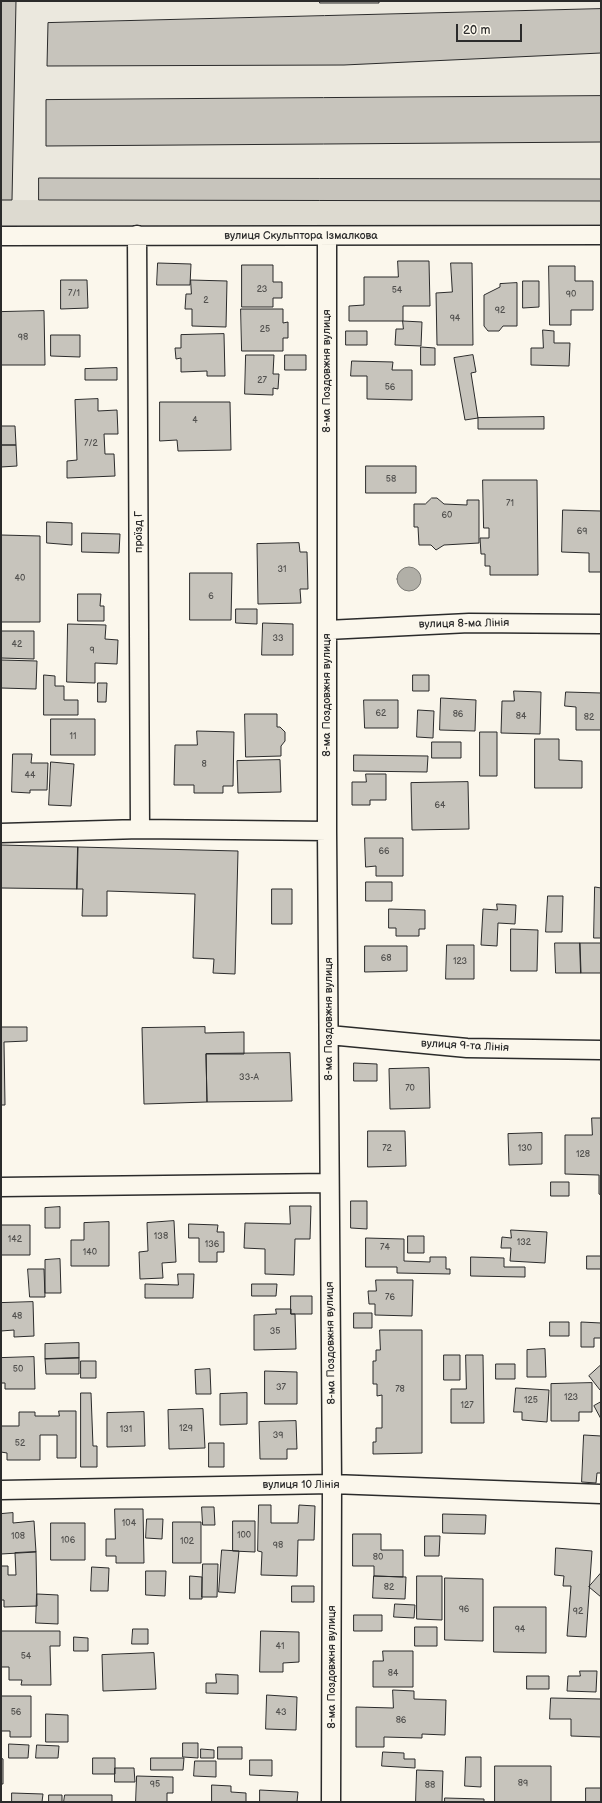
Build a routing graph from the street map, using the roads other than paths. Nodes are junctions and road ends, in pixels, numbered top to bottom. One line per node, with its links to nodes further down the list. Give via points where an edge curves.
1 (137, 235): 3 (street, вулиця Скульптора Ізмалкова); 4 (street, вулиця Скульптора Ізмалкова); 7 (street, проїзд Г)
2 (601, 235): 4 (street, вулиця Скульптора Ізмалкова)
3 (1, 236)
4 (327, 237): 6 (street, 8-ма Поздовжня вулиця)
5 (601, 624): 6 (street, вулиця 8-ма Лінія, via 469,623)
6 (327, 630): 8 (street, 8-ма Поздовжня вулиця)
7 (140, 829): 8 (street); 9 (street)
8 (327, 831): 10 (street, 8-ма Поздовжня вулиця)
9 (1, 832)
10 (329, 1035): 11 (street, вулиця 9-та Лінія, via 467,1048); 12 (street, 8-ма Поздовжня вулиця)
11 (601, 1050)
12 (329, 1183): 13 (street); 14 (street, 8-ма Поздовжня вулиця)
13 (1, 1187)
14 (332, 1484): 15 (street, вулиця 10 Лінія); 16 (street, вулиця 10 Лінія); 17 (street, 8-ма Поздовжня вулиця)
15 (1, 1490)
16 (601, 1494)
17 (331, 1802)

